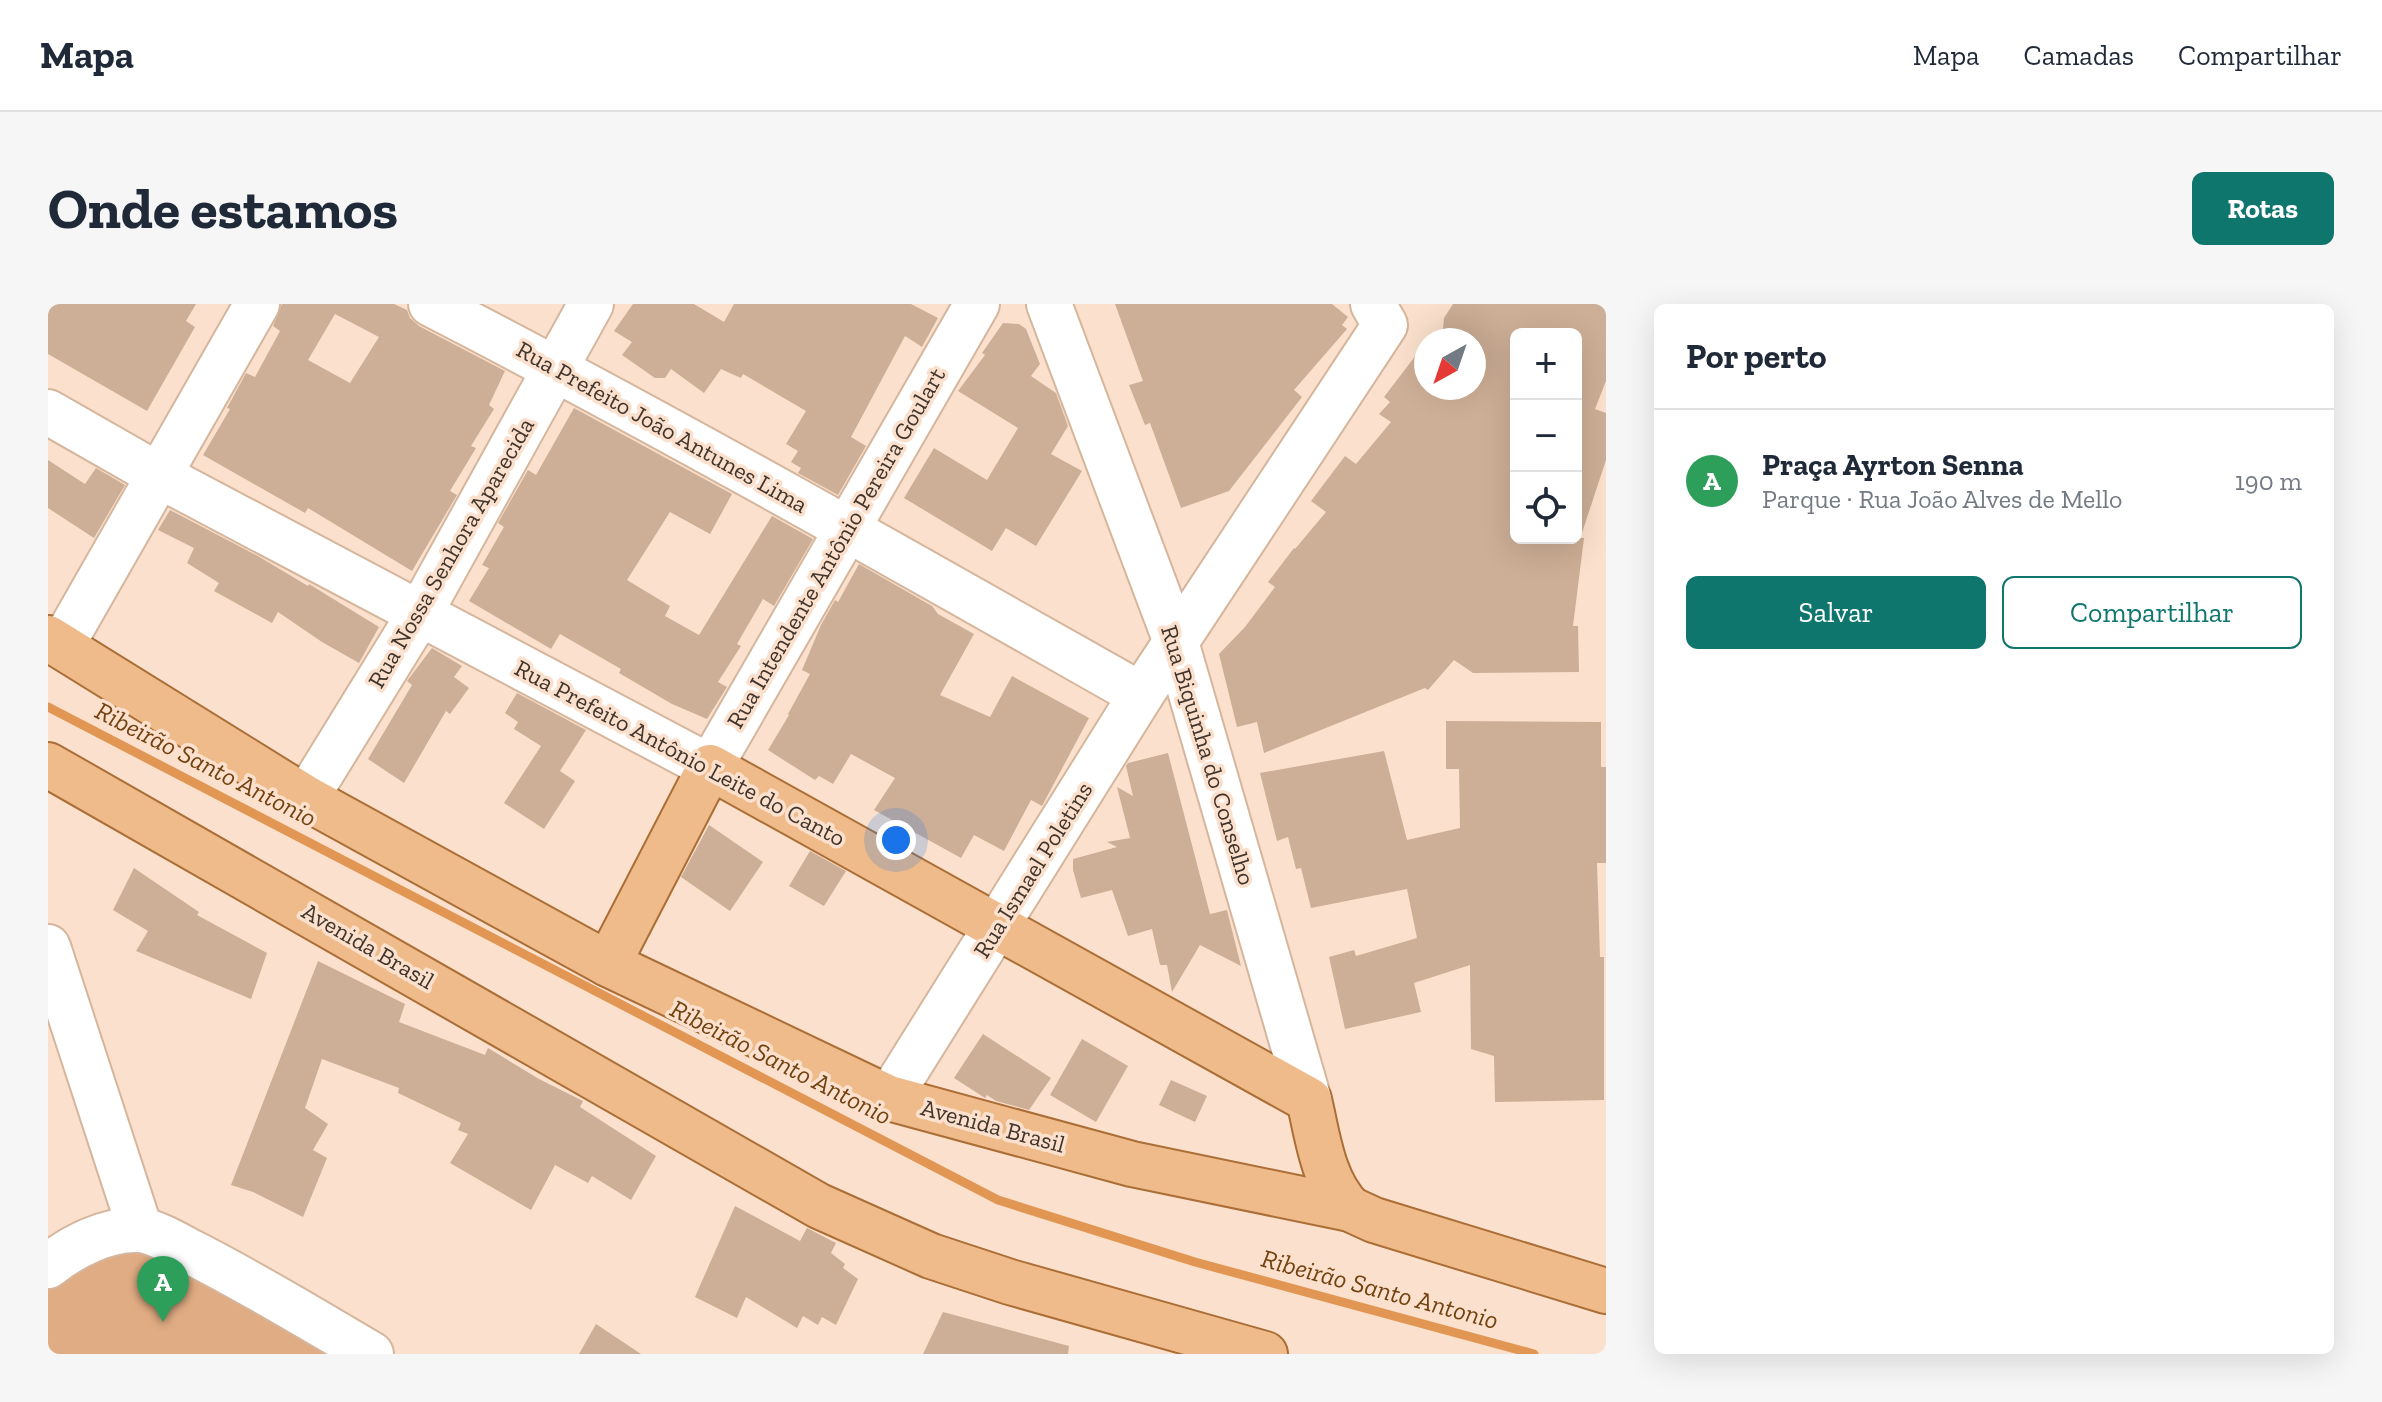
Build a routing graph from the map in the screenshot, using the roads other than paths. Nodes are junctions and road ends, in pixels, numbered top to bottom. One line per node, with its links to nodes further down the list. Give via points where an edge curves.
1 (257, 304): 9 (street)
2 (431, 304): 7 (street, Rua Prefeito João Antunes Lima)
3 (591, 304): 7 (street, Rua Nossa Senhora Aparecida)
4 (977, 304): 10 (street, Rua Intendente Antônio Pereira Goulart)
5 (1049, 304): 12 (street, Rua Biquinha do Conselho)
6 (1373, 304): 12 (street, Rua Ismael Poletins, via 1385,325)
7 (556, 369): 10 (street, Rua Prefeito João Antunes Lima); 11 (street, Rua Nossa Senhora Aparecida)
8 (48, 412): 9 (street, Rua Prefeito Antônio Leite do Canto)
9 (160, 476): 11 (street, Rua Prefeito Antônio Leite do Canto); 13 (street)
10 (847, 528): 14 (street, Rua Prefeito João Antunes Lima); 16 (street, Rua Intendente Antônio Pereira Goulart)
11 (420, 613): 16 (street, Rua Prefeito Antônio Leite do Canto); 17 (street, Rua Nossa Senhora Aparecida)
12 (1176, 642): 14 (street, Rua Ismael Poletins); 22 (street, Rua Biquinha do Conselho)
13 (52, 654): 17 (main road, Avenida Brasil)
14 (1141, 695): 18 (street, Rua Ismael Poletins)
15 (48, 765): 28 (main road, Avenida Brasil, via 819,1206 931,1256)
16 (710, 767): 18 (main road, Rua Prefeito Antônio Leite do Canto); 20 (main road, Rua Intendente Antônio Pereira Goulart)
17 (306, 798): 20 (main road, Avenida Brasil)
18 (998, 926): 21 (street, Rua Ismael Poletins); 22 (main road, Rua Prefeito Antônio Leite do Canto)
19 (48, 947): 24 (street)
20 (608, 964): 21 (main road, Avenida Brasil)
21 (889, 1098): 23 (main road, Avenida Brasil, via 1132,1164)
22 (1309, 1100): 23 (main road, Rua Biquinha do Conselho, via 1328,1175)
23 (1350, 1209): 26 (main road, Avenida Brasil)
24 (140, 1229): 25 (street, via 101,1237); 27 (street, via 212,1263)
25 (48, 1266)
26 (1606, 1291)
27 (371, 1354)
28 (1265, 1354)

